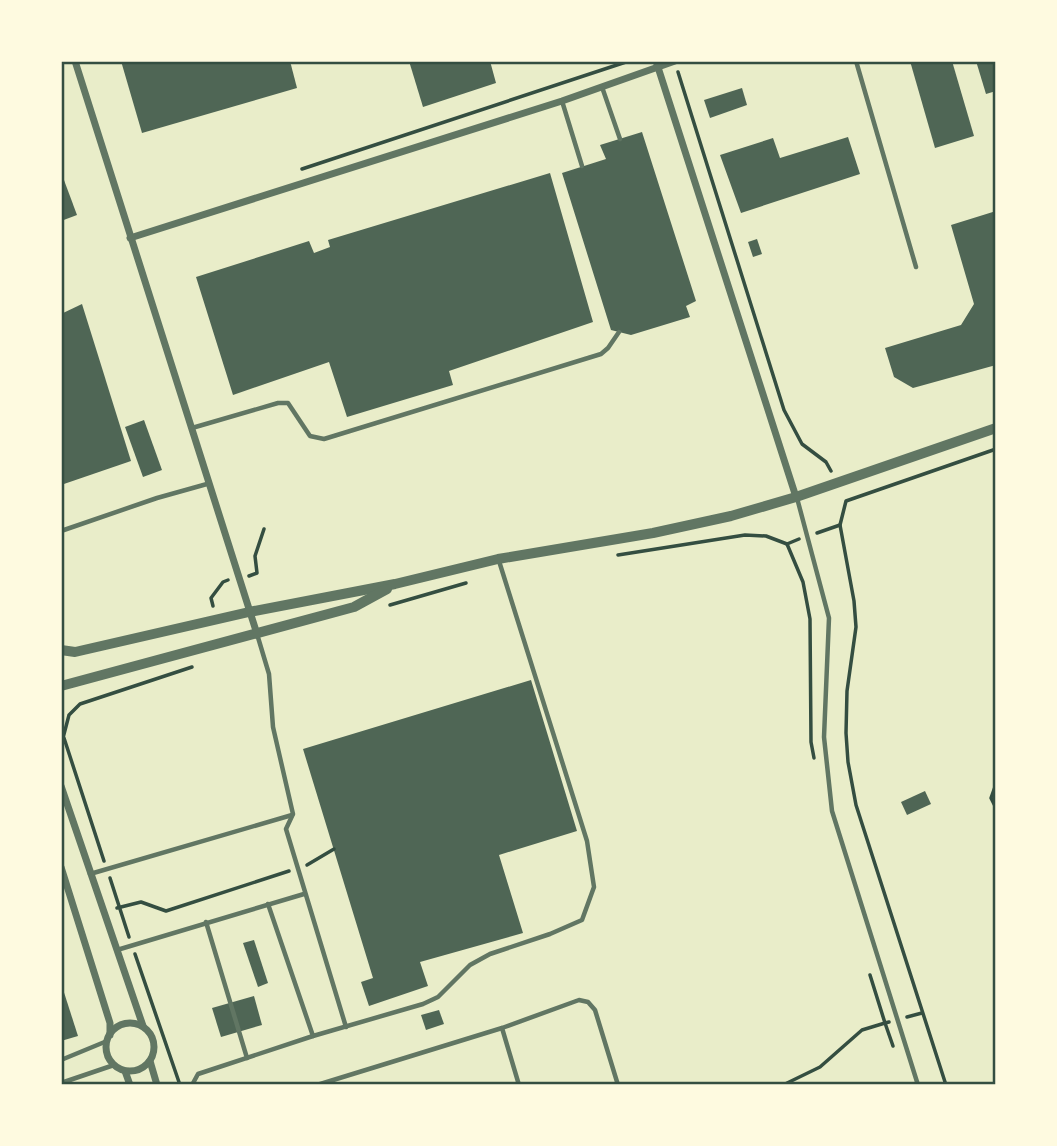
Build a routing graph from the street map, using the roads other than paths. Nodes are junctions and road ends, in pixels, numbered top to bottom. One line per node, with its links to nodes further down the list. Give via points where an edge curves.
1 (75, 61): 9 (street)
2 (675, 61): 4 (street)
3 (856, 61): 10 (lane)
4 (657, 64): 5 (street); 15 (street)
5 (602, 86): 6 (street); 7 (lane)
6 (562, 101): 8 (lane); 9 (street)
7 (620, 139)
8 (582, 166)
9 (130, 238): 12 (street)
10 (916, 267)
11 (619, 332): 12 (lane, via 601,354 324,439 310,436 288,403)
12 (191, 428): 14 (street)
13 (996, 428): 15 (street)
14 (207, 484): 16 (lane); 19 (street)
15 (796, 497): 17 (street, via 653,533); 49 (lane, via 829,618 824,737 832,811)
16 (61, 531)
17 (498, 559): 18 (street); 33 (lane, via 587,841 594,887 582,920 470,965 438,997 423,1004)
18 (395, 584): 19 (street); 20 (street, via 354,607)
19 (249, 612): 20 (street); 21 (street, via 75,652)
20 (257, 634): 22 (street); 24 (lane, via 269,674 273,727)
21 (61, 650)
22 (61, 686)
23 (61, 786): 26 (street)
24 (293, 814): 26 (lane); 28 (lane, via 286,829)
25 (61, 867): 27 (street)
26 (90, 874): 31 (street)
27 (64, 886): 36 (street, via 110,1023)
28 (304, 894): 29 (lane); 33 (lane)
29 (268, 904): 30 (lane); 35 (lane)
30 (206, 922): 31 (lane); 37 (lane)
31 (116, 951): 32 (street)
32 (143, 1027): 36 (street, via 121,1025); 39 (street, via 155,1046)
33 (346, 1027): 35 (lane)
34 (502, 1028): 46 (lane); 47 (lane); 48 (lane, via 579,1000 588,1002 595,1010)
35 (313, 1036): 37 (lane)
36 (109, 1038): 38 (lane); 40 (street, via 107,1054)
37 (247, 1058): 45 (lane, via 198,1074)
38 (61, 1060)
39 (150, 1061): 41 (street, via 139,1070); 44 (street)
40 (114, 1065): 41 (street); 42 (lane)
41 (125, 1071): 43 (street)
42 (61, 1083)
43 (130, 1085)
44 (157, 1085)
45 (192, 1085)
46 (317, 1085)
47 (519, 1085)
48 (618, 1085)
49 (919, 1085)

